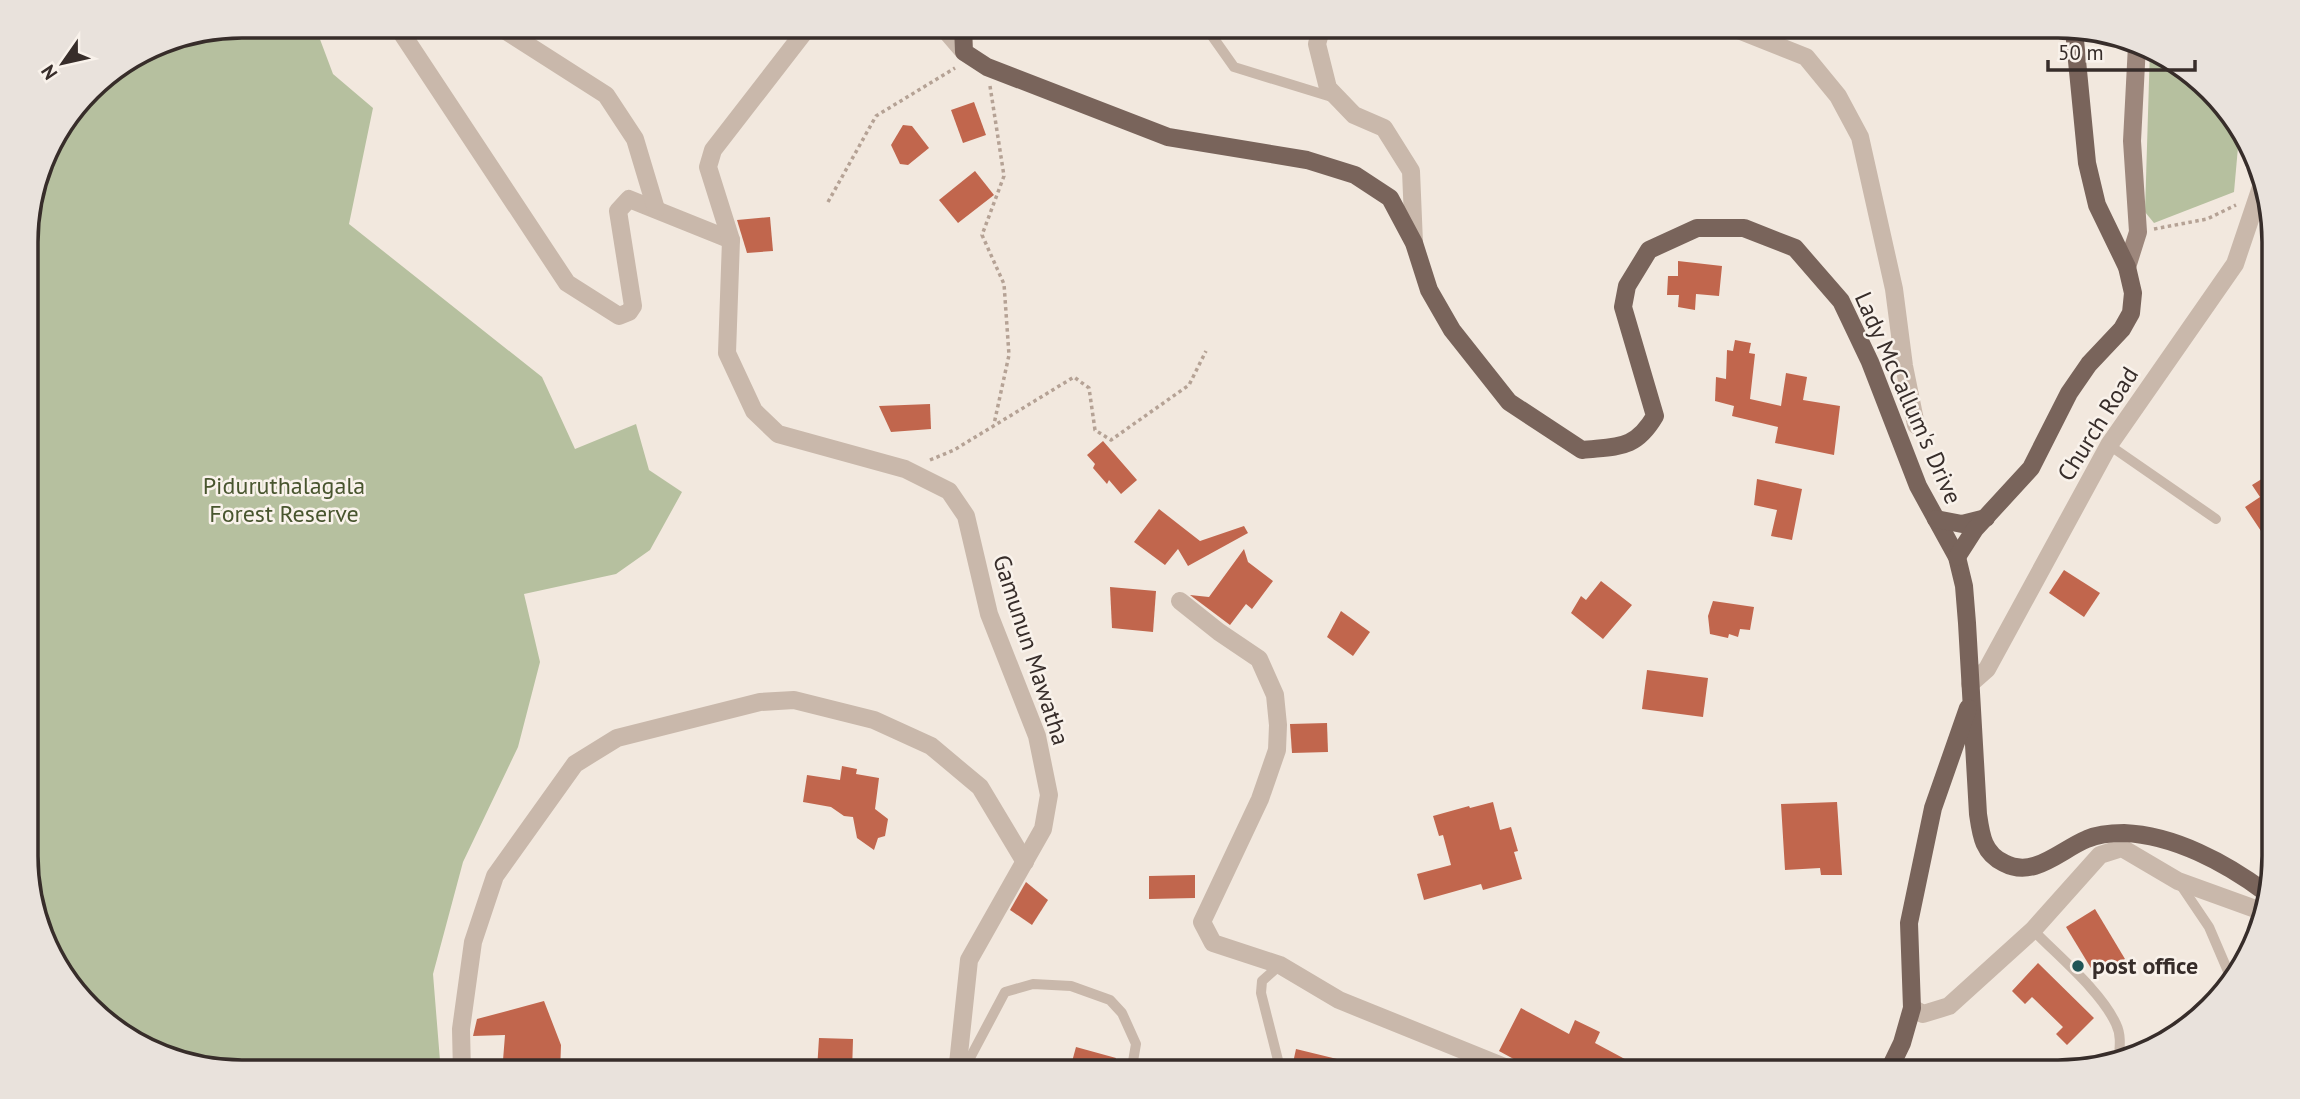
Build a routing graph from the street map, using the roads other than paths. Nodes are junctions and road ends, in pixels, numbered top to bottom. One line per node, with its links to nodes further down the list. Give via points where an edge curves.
1 (405, 38): 14 (street, via 567,283 619,316 633,306 618,211 629,200)
2 (517, 38): 14 (street, via 606,95 635,139)
3 (800, 38): 15 (street, Gamunun Mawatha, via 713,150 708,167)
4 (953, 38): 11 (street)
5 (967, 38): 11 (main road)
6 (1213, 38): 12 (lane, via 1234,67)
7 (1319, 38): 12 (street, via 1328,88)
8 (1758, 38): 18 (street, via 1806,57 1838,96 1860,137 1894,289)
9 (2075, 39): 17 (main road, via 2092,186)
10 (2136, 55): 17 (street, via 2132,141 2138,232)
11 (975, 59): 16 (main road, Lady McCallum's Drive, via 1168,137 1307,160 1355,175 1390,198)
12 (1338, 98): 16 (street, via 1353,115 1384,128 1411,171)
13 (2257, 200): 19 (street, Church Road, via 2235,264)
14 (656, 209): 15 (street)
15 (731, 240): 26 (street, Gamunun Mawatha, via 727,354 754,411 778,434 905,469 949,491 966,516 989,614 1037,736 1049,794 1044,829)
16 (1414, 243): 21 (main road, Lady McCallum's Drive, via 1430,290 1452,330 1509,402 1583,450 1628,444 1644,434 1654,416 1623,307 1627,286 1649,250 1697,228 1744,228 1795,248 1842,301)
17 (2127, 267): 20 (main road, via 2133,293 2123,329 2089,364 2031,468)
18 (1916, 425)
19 (2109, 445): 22 (lane); 25 (street, Church Road)
20 (1986, 518): 21 (main road, via 1962,524); 23 (main road)
21 (1936, 519): 23 (main road, Lady McCallum's Drive)
22 (2216, 519)
23 (1957, 557): 25 (main road, Lady McCallum's Drive, via 1964,586)
24 (1180, 601): 31 (street, via 1259,659 1275,695 1277,750 1260,799 1202,922 1213,943)
25 (1971, 691): 28 (main road, via 1978,814 1987,851 1998,860 2010,867 2030,868 2089,838 2144,835 2188,849); 33 (main road, Lady McCallum's Drive, via 1933,808 1909,923)
26 (1025, 862): 37 (street, via 980,787 931,746 873,719 794,700 760,702 617,738 575,764 495,876 473,942 461,1030); 38 (street, Gamunun Mawatha, via 969,960)
27 (2178, 881): 29 (street); 30 (street, via 2122,848 2100,855); 32 (lane, via 2209,927)
28 (2259, 888)
29 (2255, 909)
30 (2033, 930): 33 (street, via 1949,1006 1923,1014); 35 (lane, via 2108,1010 2120,1038)
31 (1280, 965): 36 (street, via 1339,1000); 41 (lane, via 1262,981 1261,993)
32 (2227, 969)
33 (1912, 1007): 34 (main road, Lady McCallum's Drive)
34 (1902, 1043): 44 (main road, Lady McCallum's Drive); 45 (street)
35 (2119, 1051)
36 (1467, 1054): 42 (lane); 43 (street)
37 (462, 1060)
38 (959, 1060)
39 (968, 1060): 40 (lane, via 1004,992 1033,984 1071,986 1110,1000 1122,1013 1136,1044)
40 (1133, 1060)
41 (1278, 1060)
42 (1465, 1060)
43 (1484, 1060)
44 (1894, 1060)
45 (1900, 1060)

